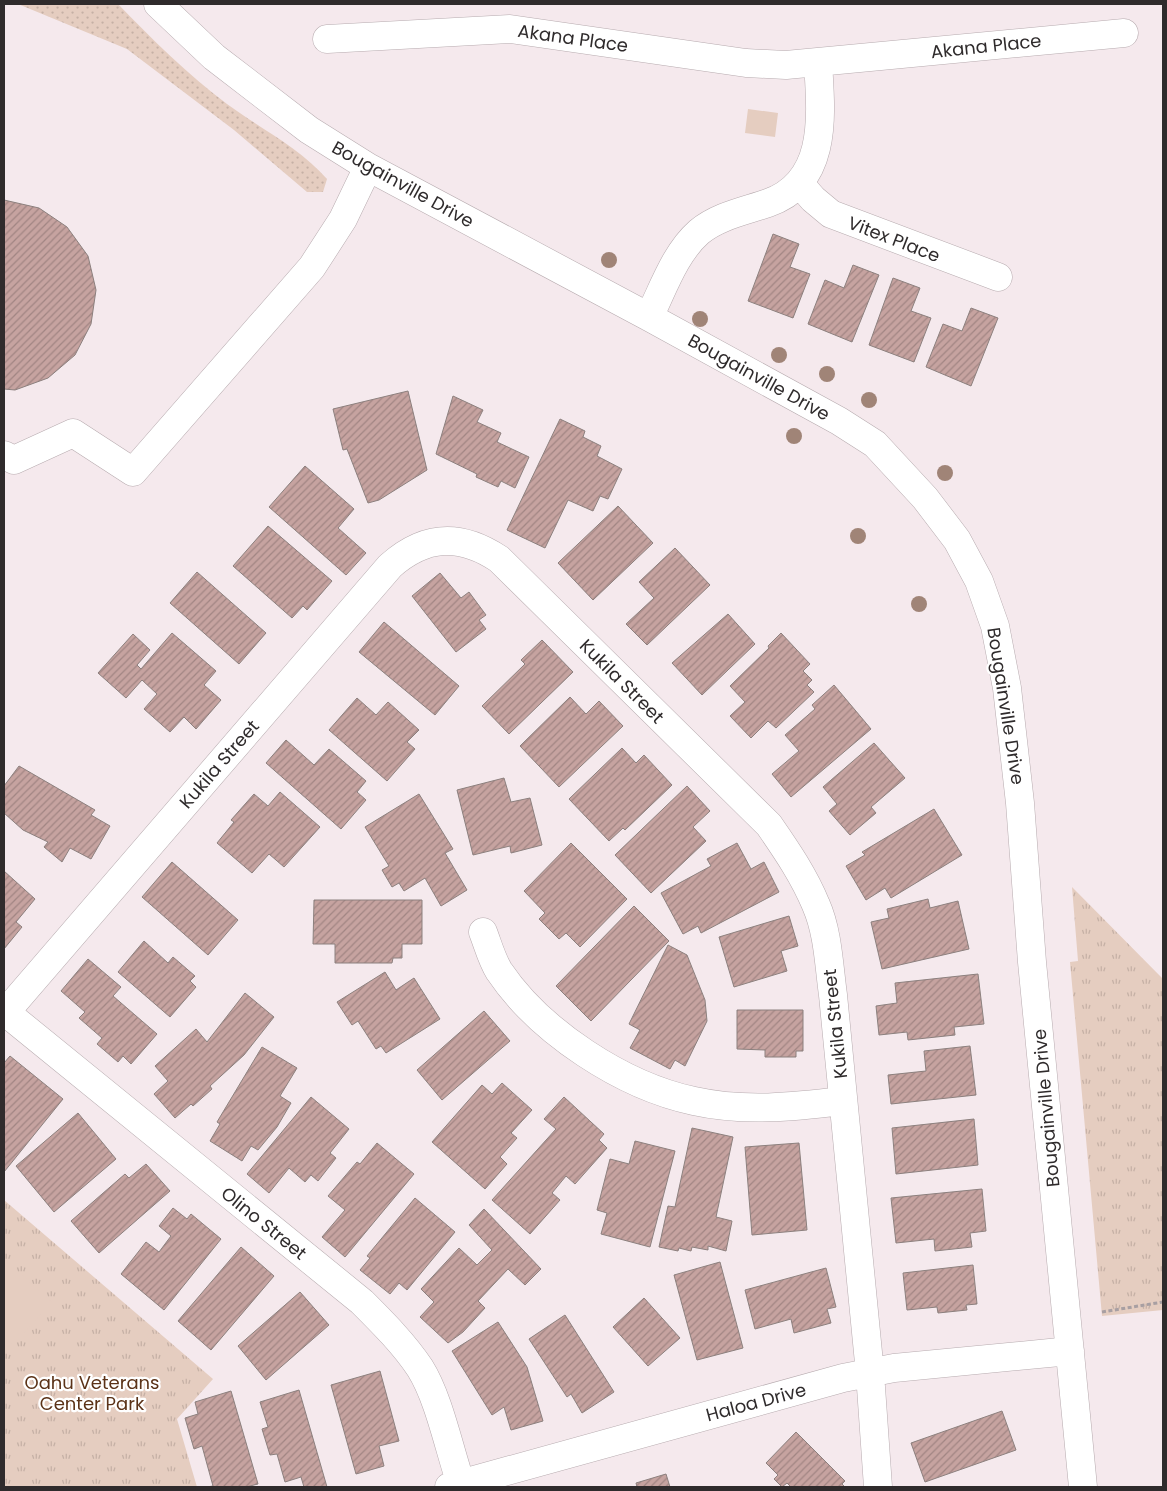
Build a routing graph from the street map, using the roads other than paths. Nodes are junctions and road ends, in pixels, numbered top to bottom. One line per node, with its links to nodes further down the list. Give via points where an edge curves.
1 (158, 4): 5 (street, Bougainville Drive, via 214,57 309,130)
2 (1124, 32): 4 (street, Akana Place)
3 (327, 39): 4 (street, Akana Place, via 510,29 756,64)
4 (818, 62): 6 (street, via 820,131)
5 (368, 167): 8 (street, Bougainville Drive); 9 (street, via 343,219 312,267 133,472 72,432 14,460)
6 (800, 184): 7 (street, Vitex Place, via 831,214); 8 (street, via 776,200 725,218 700,231 682,252)
7 (998, 278)
8 (648, 317): 13 (street, Bougainville Drive, via 875,444 925,498 957,540 979,581 995,626 1007,688)
9 (4, 454)
10 (483, 932): 12 (street, via 498,969 520,998 548,1025 618,1072 657,1090 694,1101 748,1107)
11 (4, 1012): 12 (street, Kukila Street, via 390,566 411,549 426,544 441,541 469,543 499,559 769,825 796,864 817,906 827,950); 15 (street, Olino Street, via 362,1302 381,1321 421,1370 433,1398)
12 (842, 1102): 14 (street, Kukila Street)
13 (1070, 1351): 14 (street, Haloa Drive); 17 (street, Bougainville Drive)
14 (870, 1373): 15 (street, Haloa Drive); 16 (street, Kukila Street)
15 (455, 1486)
16 (878, 1487)
17 (1083, 1487)

